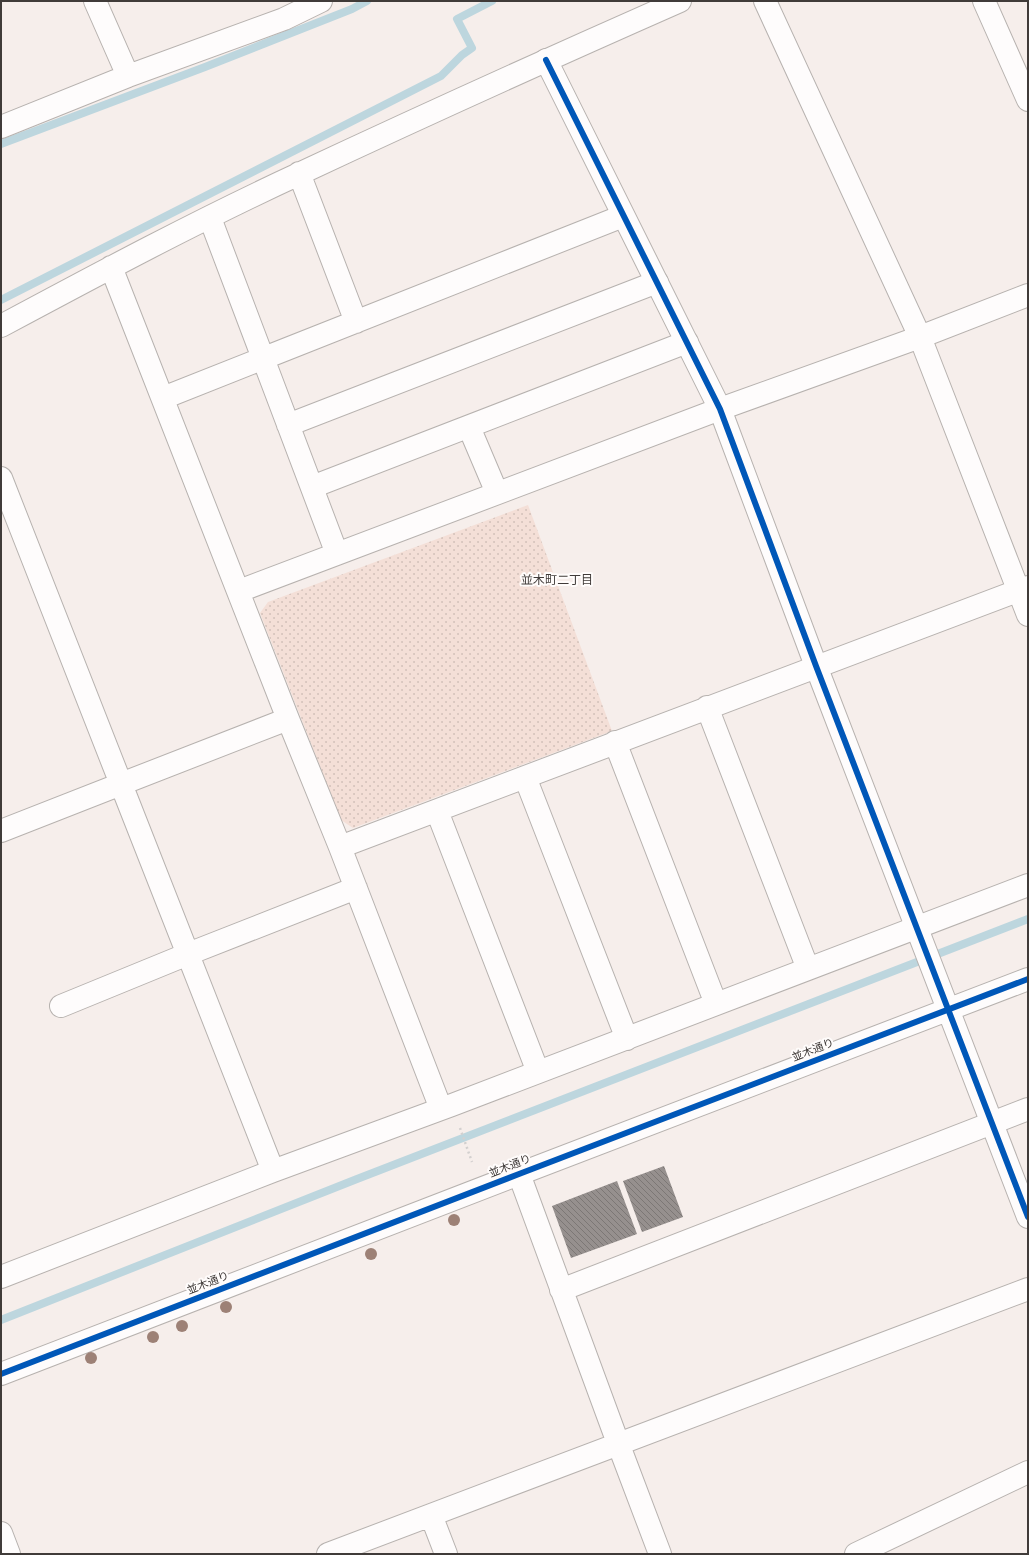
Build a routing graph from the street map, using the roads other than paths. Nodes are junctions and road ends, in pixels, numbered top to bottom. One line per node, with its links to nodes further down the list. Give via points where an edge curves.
1 (95, 1): 7 (street)
2 (321, 1): 7 (street, via 284,19)
3 (680, 1): 6 (street)
4 (765, 1): 18 (street)
5 (984, 1): 8 (street)
6 (546, 60): 10 (street); 11 (street)
7 (128, 76): 9 (street)
8 (1028, 100)
9 (1, 127)
10 (299, 173): 12 (street); 16 (street)
11 (623, 216): 14 (street); 16 (street)
12 (210, 218): 13 (street); 20 (street)
13 (111, 267): 17 (street); 21 (street)
14 (657, 282): 19 (street); 23 (street)
15 (1028, 295): 18 (street)
16 (356, 322): 20 (street)
17 (1, 326)
18 (920, 337): 22 (street); 29 (street)
19 (687, 342): 22 (street); 24 (street)
20 (263, 358): 21 (street); 23 (street)
21 (163, 398): 30 (street)
22 (720, 409): 27 (street); 32 (street)
23 (288, 426): 26 (street)
24 (469, 427): 26 (street); 27 (street)
25 (1, 478): 37 (street)
26 (312, 487): 28 (street)
27 (497, 493): 28 (street)
28 (337, 554): 30 (street)
29 (1023, 588): 31 (street); 32 (street)
30 (239, 591): 34 (street)
31 (1028, 615)
32 (816, 666): 33 (street); 43 (street)
33 (707, 707): 35 (street); 45 (street)
34 (288, 719): 37 (street); 40 (street)
35 (615, 742): 36 (street); 47 (street)
36 (525, 777): 38 (street); 50 (street)
37 (121, 784): 39 (street); 44 (street)
38 (437, 811): 40 (street); 51 (street)
39 (1, 831)
40 (340, 847): 42 (street)
41 (1028, 885): 43 (street)
42 (356, 888): 44 (street); 52 (street)
43 (919, 936): 45 (street); 49 (street)
44 (188, 954): 48 (street); 55 (street)
45 (808, 969): 47 (street)
46 (1028, 979): 49 (street, 並木通り)
47 (716, 1004): 50 (street)
48 (61, 1006)
49 (948, 1010): 54 (street); 56 (street, 並木通り)
50 (627, 1038): 51 (street)
51 (538, 1072): 52 (street)
52 (441, 1109): 55 (street)
53 (1028, 1109): 54 (street)
54 (991, 1123): 57 (street); 60 (street)
55 (273, 1171): 58 (street)
56 (518, 1174): 60 (street); 61 (street, 並木通り)
57 (1028, 1217)
58 (1, 1277)
59 (1028, 1289): 62 (street)
60 (561, 1290): 62 (street)
61 (1, 1374)
62 (618, 1444): 64 (street); 69 (street)
63 (1028, 1472): 70 (street)
64 (431, 1515): 67 (street); 68 (street)
65 (1, 1532): 66 (street)
66 (9, 1554)
67 (328, 1554)
68 (446, 1554)
69 (660, 1554)
70 (856, 1554)

